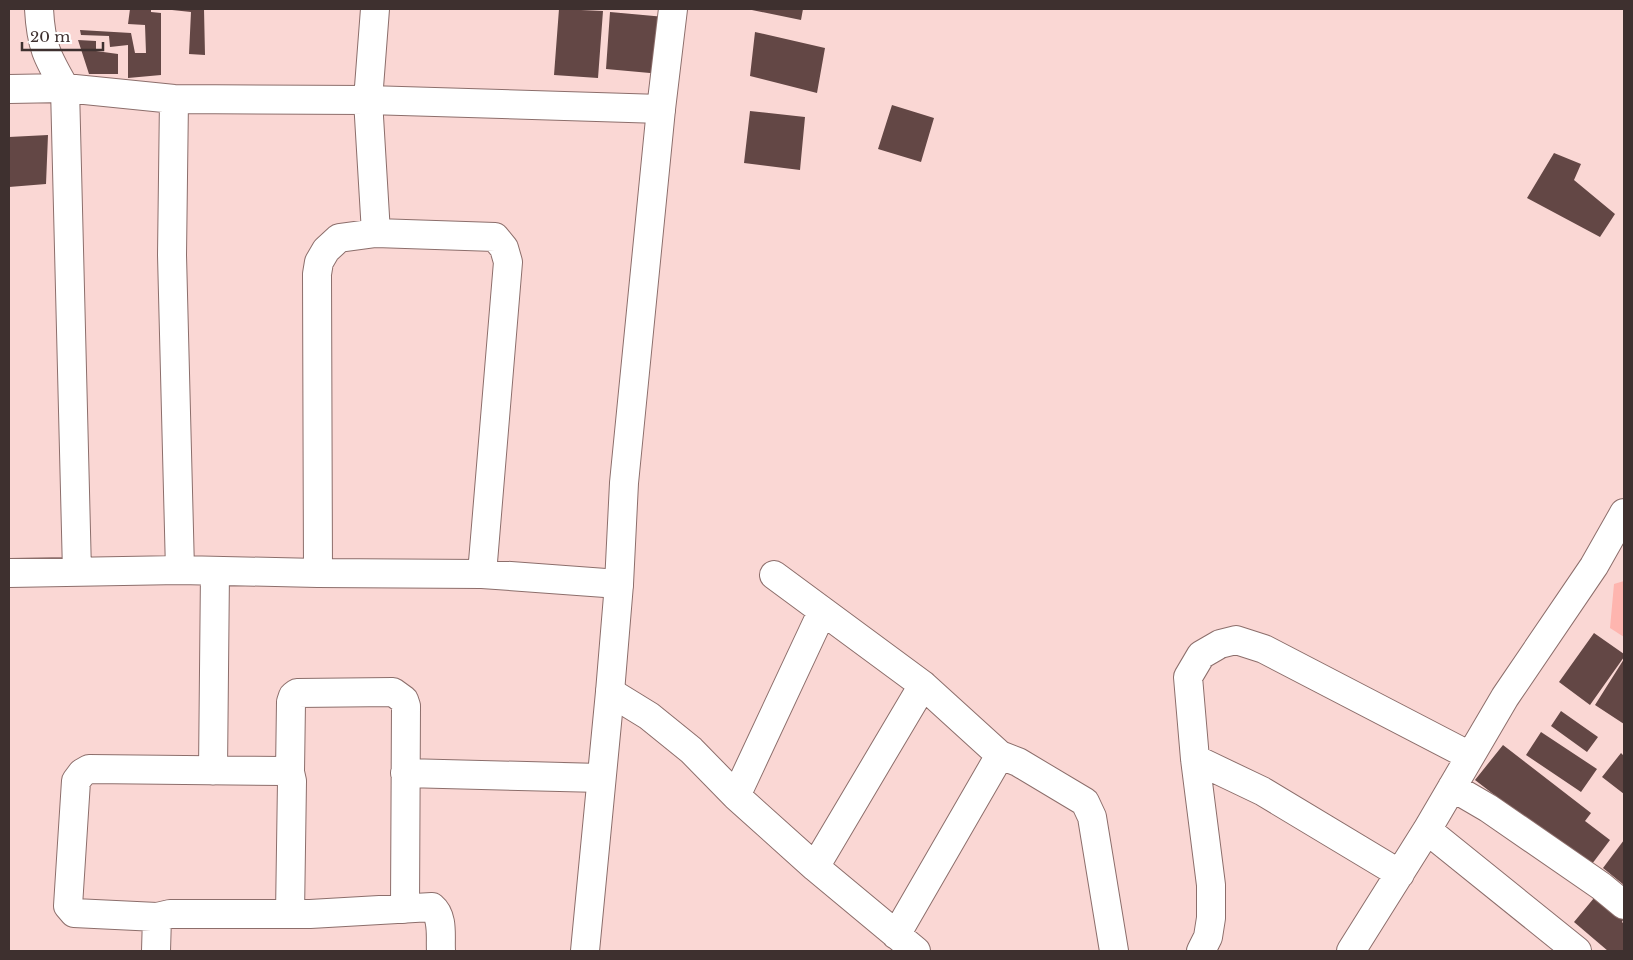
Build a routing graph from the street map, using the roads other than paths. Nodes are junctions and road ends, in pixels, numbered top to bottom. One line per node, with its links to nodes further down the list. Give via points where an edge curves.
1 (39, 9): 4 (street, via 40,35 48,60)
2 (375, 9): 7 (street)
3 (673, 9): 8 (street)
4 (65, 88): 5 (street); 6 (street); 15 (street)
5 (9, 89)
6 (174, 99): 7 (street); 13 (street, via 172,255)
7 (368, 100): 8 (street); 9 (street)
8 (661, 109): 20 (street, via 624,483)
9 (376, 233): 17 (street, via 339,238 319,262); 18 (street, via 495,237 504,248 508,262)
10 (1624, 513): 12 (street)
11 (1624, 554): 12 (street)
12 (1594, 566): 25 (street, via 1505,696)
13 (180, 570): 14 (street); 15 (street)
14 (215, 571): 17 (street); 27 (street)
15 (77, 572): 16 (street)
16 (9, 573)
17 (318, 573): 18 (street)
18 (482, 574): 20 (street)
19 (774, 575): 21 (street)
20 (618, 584): 23 (street)
21 (822, 612): 22 (street); 32 (street)
22 (923, 685): 24 (street); 34 (street)
23 (610, 692): 30 (street); 32 (street, via 649,716 691,750)
24 (1000, 755): 40 (street); 45 (street, via 1018,762 1085,802 1092,816)
25 (1470, 756): 26 (street, via 1264,649 1236,640 1220,644 1201,655 1188,677); 31 (street)
26 (1195, 759): 35 (street, via 1262,791); 46 (street, via 1211,885 1211,918 1208,937)
27 (213, 771): 28 (street); 39 (street, via 89,769 76,781 68,906 74,913)
28 (290, 772): 29 (street, via 292,702 297,693 394,692 406,706); 38 (street)
29 (405, 773): 30 (street); 37 (street)
30 (602, 778): 44 (street)
31 (1452, 787): 33 (street); 36 (street, via 1488,808)
32 (736, 796): 34 (street)
33 (1427, 830): 35 (street); 41 (street)
34 (815, 867): 40 (street)
35 (1400, 874): 47 (street)
36 (1624, 905)
37 (405, 909): 38 (street); 43 (street, via 432,907 436,910 440,919)
38 (290, 914): 39 (street, via 170,914)
39 (157, 917): 42 (street)
40 (906, 943)
41 (1575, 950)
42 (156, 951)
43 (441, 951)
44 (585, 951)
45 (1114, 951)
46 (1201, 951)
47 (1351, 951)

